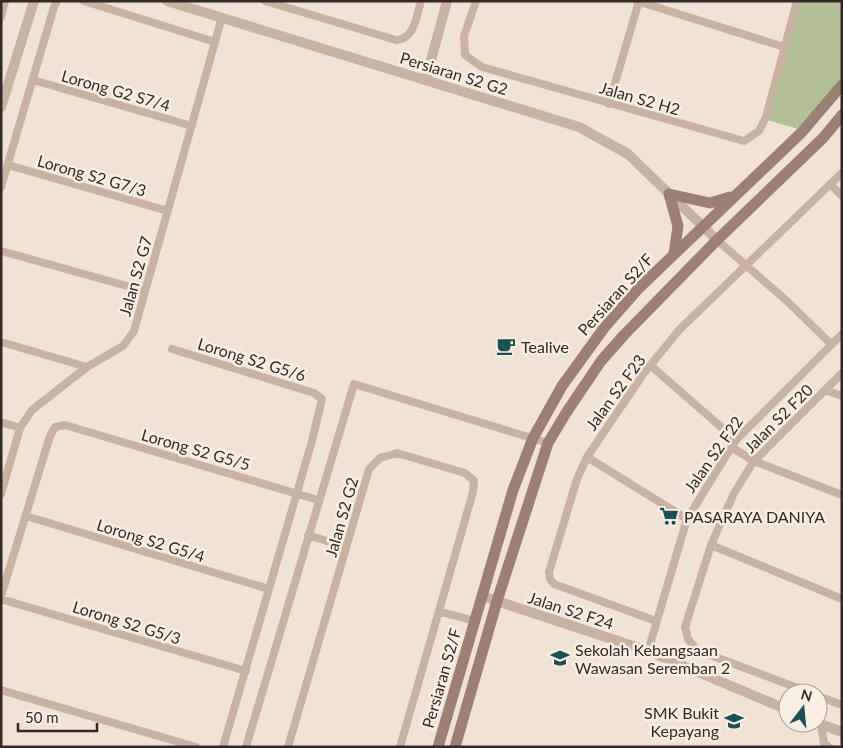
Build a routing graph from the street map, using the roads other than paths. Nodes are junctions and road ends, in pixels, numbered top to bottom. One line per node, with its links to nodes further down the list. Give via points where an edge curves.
1 (5, 1): 12 (street)
2 (34, 1): 20 (street)
3 (58, 1): 17 (street)
4 (84, 1): 14 (street)
5 (167, 1): 13 (street, Persiaran S2 G2)
6 (266, 1): 7 (street, via 396,40 405,40 410,34)
7 (421, 1)
8 (447, 1): 16 (street)
9 (476, 1): 19 (street, Jalan S2 H2, via 464,36 465,55 482,67)
10 (638, 1): 15 (street); 19 (street)
11 (797, 1): 15 (street)
12 (1, 17)
13 (222, 17): 14 (street, Jalan S2 G7); 16 (street, Persiaran S2 G2)
14 (215, 42): 22 (street, Jalan S2 G7)
15 (784, 47): 19 (street, Jalan S2 H2, via 766,117 759,131 744,142)
16 (426, 79): 27 (street, Persiaran S2 G2, via 599,137 628,154)
17 (33, 80): 22 (street, Lorong G2 S7/4); 23 (street)
18 (842, 85): 28 (main road, Persiaran S2/F, via 802,132)
19 (609, 104)
20 (1, 107)
21 (842, 115): 32 (main road, Persiaran S2/F)
22 (192, 126): 30 (street, Jalan S2 G7)
23 (8, 165): 26 (street); 30 (street, Lorong S2 G7/3)
24 (842, 173): 25 (street, Jalan S2 F23)
25 (830, 184): 29 (street); 35 (street, Jalan S2 F23)
26 (1, 187)
27 (669, 194): 28 (main road, via 710,203); 31 (street, Persiaran S2 G2); 34 (main road, via 678,226)
28 (735, 195): 31 (main road, Persiaran S2/F)
29 (842, 196)
30 (168, 211): 36 (street, Jalan S2 G7)
31 (703, 227): 32 (street, Persiaran S2 G2); 34 (main road, Persiaran S2/F)
32 (717, 240): 35 (street); 50 (main road, Persiaran S2/F, via 601,361)
33 (1, 251): 36 (street)
34 (674, 254): 48 (main road, Persiaran S2/F, via 604,328 562,386)
35 (747, 264): 39 (street); 41 (street, Jalan S2 F23, via 680,329)
36 (145, 291): 42 (street, Jalan S2 G7, via 132,336 109,356)
37 (842, 334): 39 (street, Jalan S2 F22)
38 (1, 342): 42 (street)
39 (831, 344): 49 (street, Jalan S2 F22)
40 (172, 349): 54 (street, Lorong S2 G5/6, via 314,393 322,400)
41 (650, 365): 49 (street); 52 (street, Jalan S2 F23)
42 (87, 367): 47 (street, Jalan S2 G7, via 32,410)
43 (842, 373): 44 (street, Jalan S2 F20)
44 (825, 390): 45 (street); 53 (street, Jalan S2 F20)
45 (842, 396)
46 (1, 422): 47 (street)
47 (20, 428): 55 (street, Jalan S2 G7)
48 (533, 438): 50 (street); 57 (street, via 354,384); 64 (main road, Persiaran S2/F, via 513,490)
49 (736, 440): 51 (street, Jalan S2 F22)
50 (548, 443): 67 (main road, Persiaran S2/F)
51 (732, 447): 53 (street); 59 (street, Jalan S2 F22)
52 (587, 457): 59 (street); 70 (street, Jalan S2 F23, via 577,479 549,572 550,579 554,584)
53 (754, 461): 56 (street); 61 (street, Jalan S2 F20, via 734,493)
54 (297, 493): 57 (street, Lorong S2 G5/5); 58 (street, Lorong S2 G5/5, via 65,425 56,427 50,436); 63 (street)
55 (1, 494)
56 (842, 495)
57 (318, 500): 60 (street)
58 (26, 516): 63 (street, Lorong S2 G5/4); 65 (street)
59 (686, 519): 70 (street, Jalan S2 F22)
60 (308, 535): 62 (street); 83 (street)
61 (711, 545): 66 (street); 73 (street, Jalan S2 F20, via 685,627 688,639 697,650)
62 (346, 547): 68 (street, Jalan S2 G2, via 369,469 380,458 397,453 465,473 474,482 473,492); 84 (street, Jalan S2 G2)
63 (269, 589): 72 (street)
64 (482, 596): 67 (street, Jalan S2 F24); 69 (main road, Persiaran S2/F)
65 (1, 597): 72 (street, Lorong S2 G5/3)
66 (842, 599)
67 (497, 602): 71 (street, Jalan S2 F24); 87 (main road, Persiaran S2/F)
68 (441, 612): 69 (street); 85 (street, Jalan S2 G2)
69 (475, 620): 86 (main road, Persiaran S2/F)
70 (656, 621): 71 (street, Jalan S2 F22)
71 (648, 651): 77 (street, Jalan S2 F24)
72 (246, 671): 82 (street)
73 (784, 683)
74 (1, 690): 81 (street)
75 (828, 700): 76 (street)
76 (842, 705)
77 (778, 706)
78 (828, 727): 79 (street)
79 (842, 732)
80 (821, 733): 88 (street)
81 (196, 747)
82 (224, 747)
83 (246, 747)
84 (288, 747)
85 (400, 747)
86 (438, 747)
87 (455, 747)
88 (829, 747)

